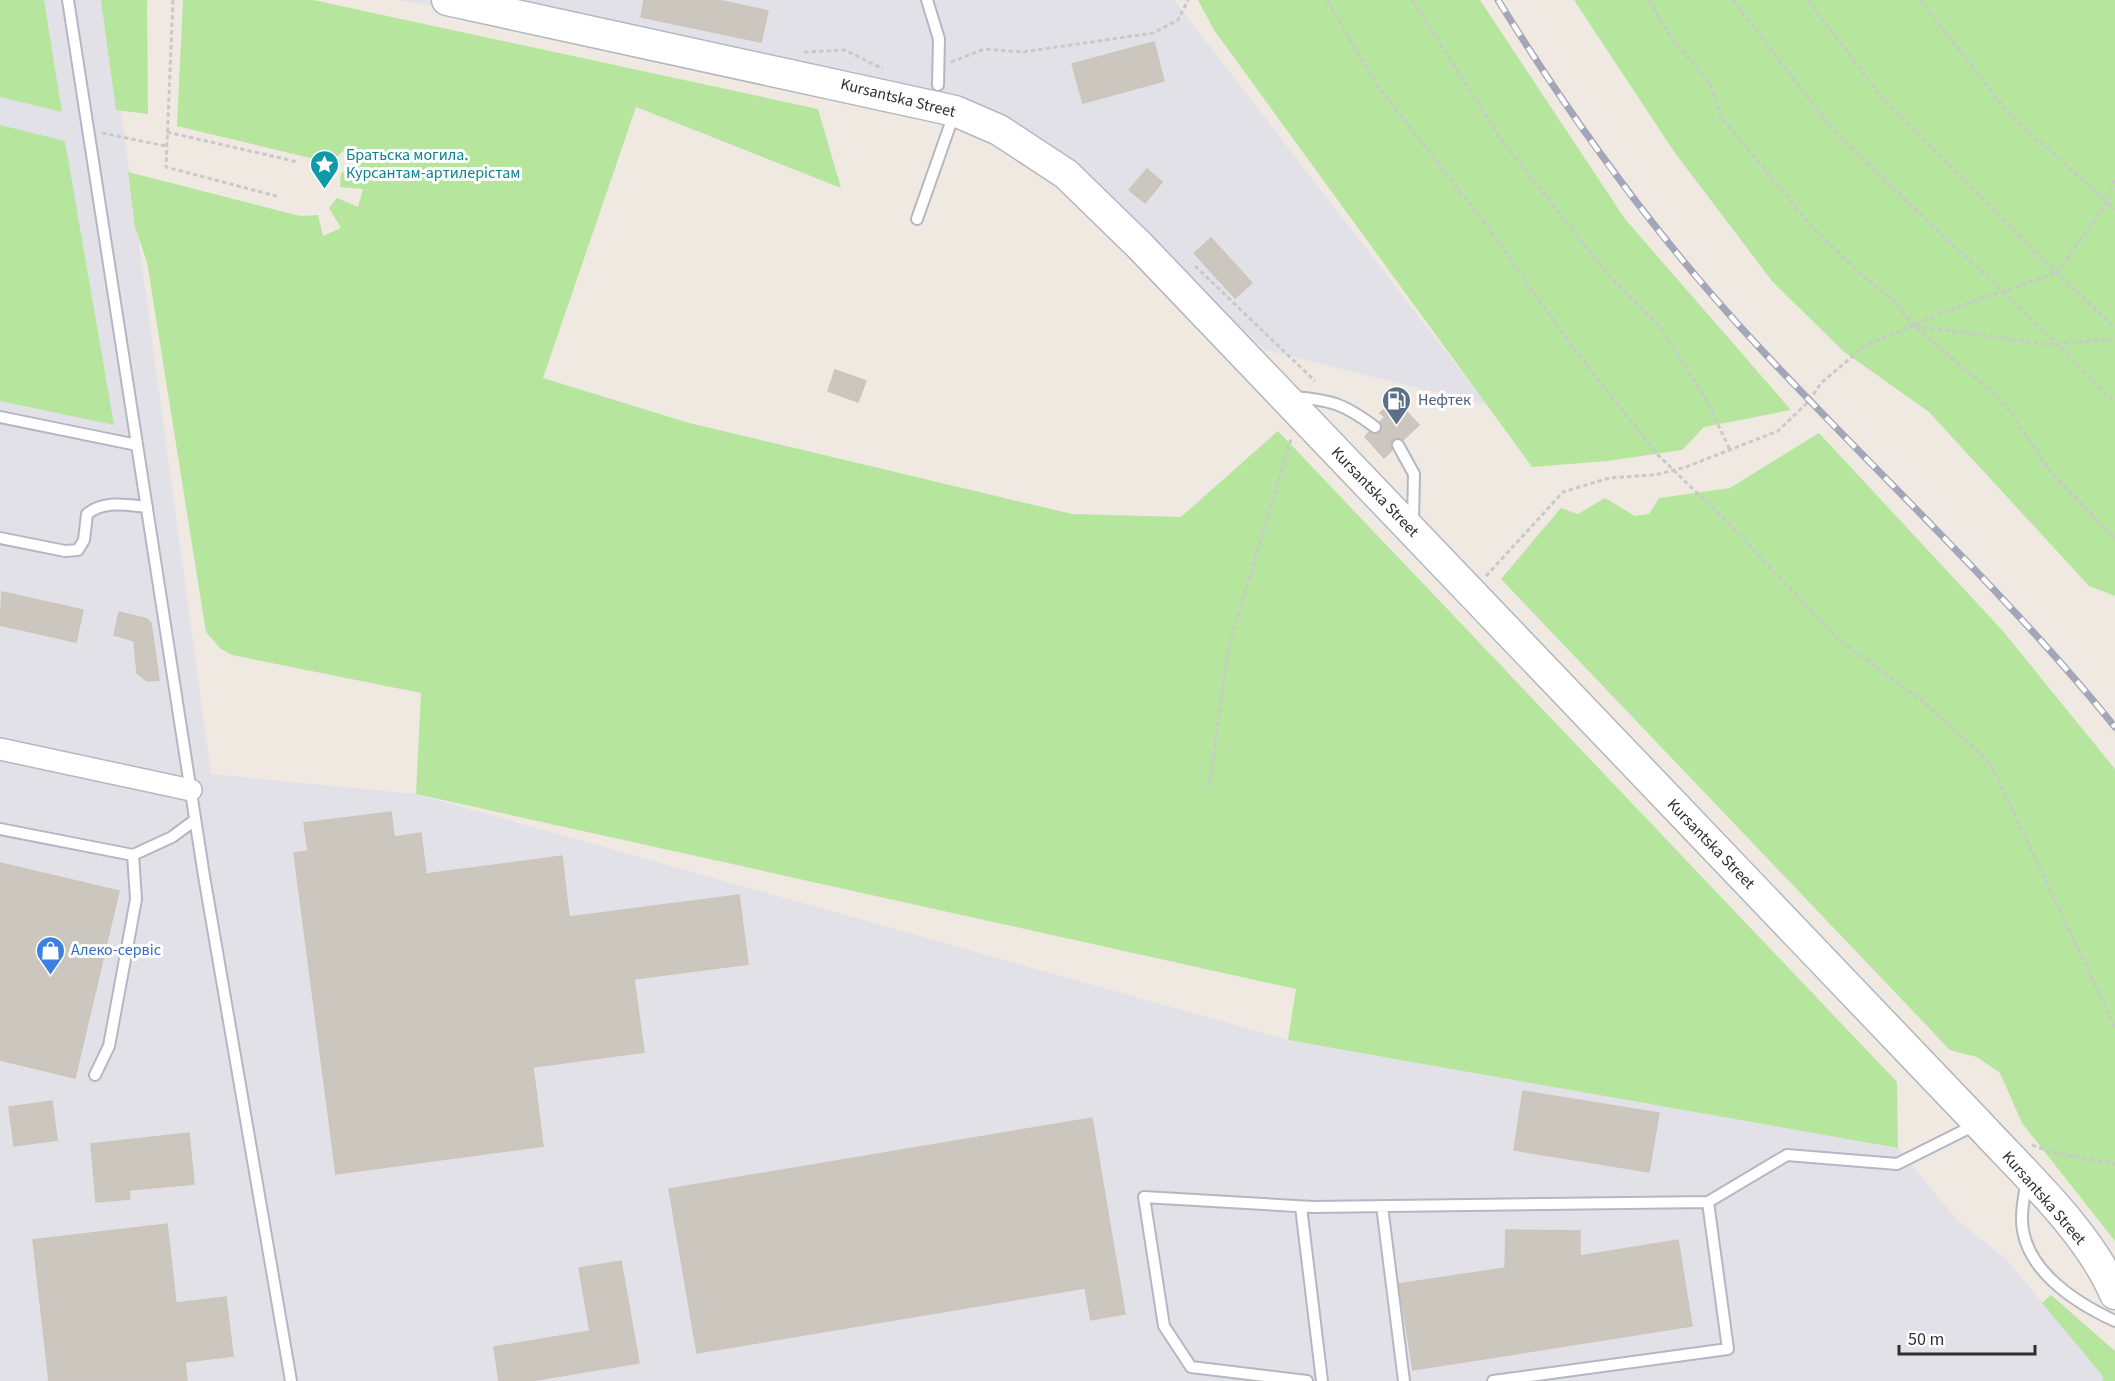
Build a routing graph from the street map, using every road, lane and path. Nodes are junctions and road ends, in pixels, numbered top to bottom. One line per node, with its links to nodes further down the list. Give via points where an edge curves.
1 (68, 0): 15 (lane)
2 (173, 0): 16 (path)
3 (447, 0): 14 (street, Kursantska Street)
4 (927, 0): 12 (lane, via 939,39)
5 (1188, 0): 12 (path, via 1179,20 1153,33 1023,52 984,49)
6 (1327, 0): 37 (path, via 1377,86 1487,226 1574,349)
7 (1412, 0): 36 (path, via 1503,142 1609,276 1659,326 1705,397)
8 (1649, 0): 26 (path, via 1670,36 1710,84 1722,118 1814,229 1894,300)
9 (1733, 0): 25 (path, via 1836,134)
10 (1808, 0): 24 (path, via 1879,94)
11 (1920, 0): 21 (path, via 2010,115)
12 (938, 67): 13 (lane)
13 (938, 86)
14 (956, 111): 23 (lane); 31 (street, Kursantska Street, via 999,130 1066,174)
15 (88, 130): 17 (path); 34 (lane)
16 (168, 132): 17 (path); 18 (path)
17 (167, 146): 20 (path, via 166,167)
18 (298, 162)
19 (2115, 177): 21 (path)
20 (280, 197)
21 (2107, 201): 22 (path); 24 (path)
22 (2115, 209)
23 (917, 219)
24 (2057, 273): 25 (path); 27 (path)
25 (2002, 292): 26 (path); 29 (path)
26 (1913, 326): 29 (path); 36 (path, via 1866,345 1821,383 1810,400 1778,431); 41 (path, via 1994,394 2048,469)
27 (2115, 328)
28 (2115, 339): 29 (path)
29 (2058, 345): 30 (path, via 2105,394)
30 (2115, 399)
31 (1291, 404): 33 (lane, via 1330,400 1353,410); 39 (street, Kursantska Street); 44 (path, via 1229,645)
32 (0, 417): 34 (lane)
33 (1375, 427)
34 (137, 445): 38 (lane)
35 (1398, 445): 39 (lane, via 1414,474)
36 (1730, 450): 37 (path)
37 (1674, 470): 42 (path, via 1609,478 1563,492); 49 (path, via 1838,639 1925,703 1990,763)
38 (147, 507): 40 (lane, via 97,506 87,514 84,540 78,550); 45 (lane)
39 (1413, 532): 42 (street, Kursantska Street)
40 (0, 538)
41 (2115, 539)
42 (1472, 593): 51 (street, Kursantska Street)
43 (0, 749): 45 (street)
44 (1209, 786)
45 (191, 790): 46 (lane)
46 (195, 820): 48 (lane, via 172,837); 60 (lane)
47 (0, 829): 48 (lane)
48 (133, 855): 50 (lane, via 136,899 109,1046)
49 (2115, 1027)
50 (94, 1075)
51 (1978, 1123): 54 (street, Kursantska Street); 55 (lane, via 1897,1164 1787,1155)
52 (2031, 1144): 53 (path, via 2051,1152)
53 (2115, 1164)
54 (2027, 1177): 58 (street, Kursantska Street, via 2088,1248); 59 (lane, via 2022,1219 2031,1256 2061,1290)
55 (1708, 1202): 56 (lane); 64 (lane, via 1728,1349)
56 (1382, 1206): 57 (lane); 63 (lane)
57 (1301, 1207): 61 (lane, via 1144,1197 1164,1326 1191,1367); 62 (lane)
58 (2115, 1294)
59 (2115, 1321)
60 (291, 1381)
61 (1307, 1381)
62 (1322, 1381)
63 (1404, 1381)
64 (1493, 1381)

